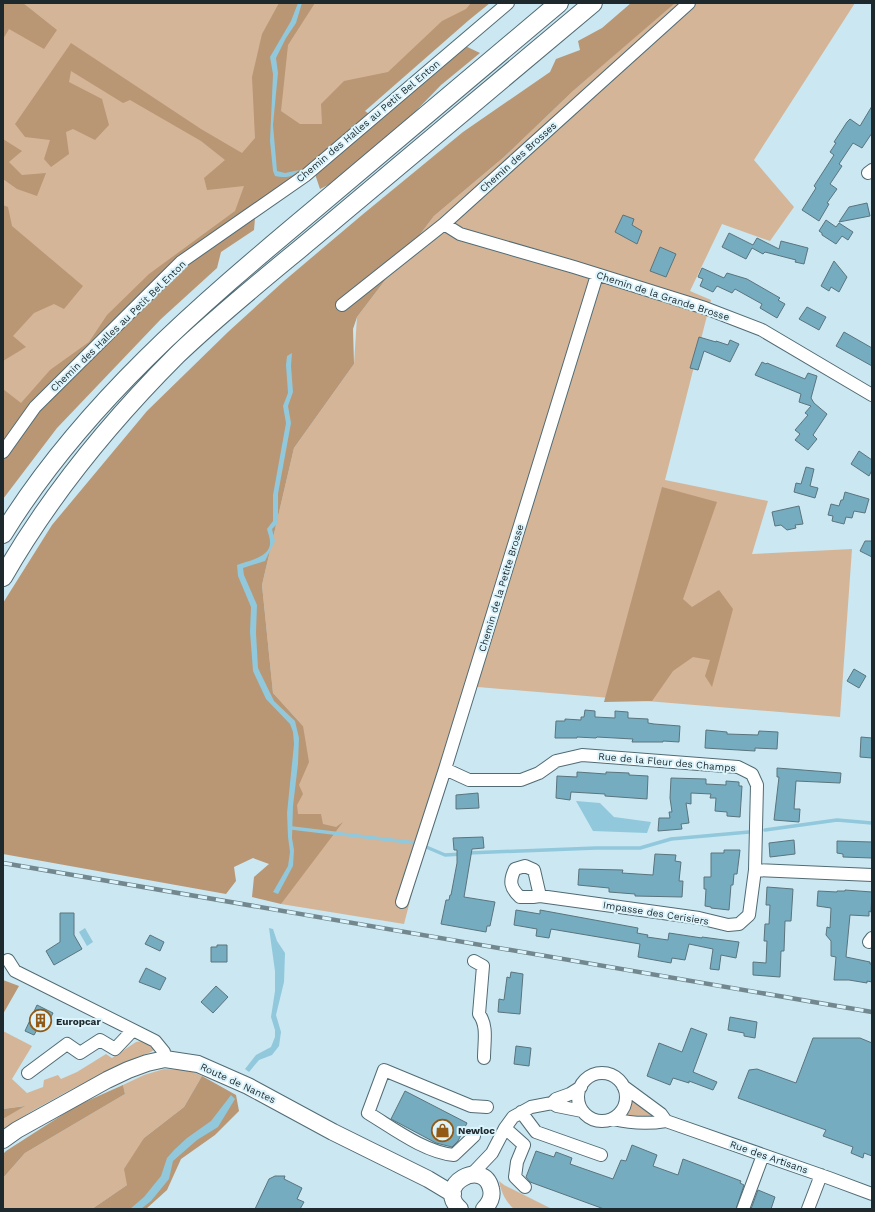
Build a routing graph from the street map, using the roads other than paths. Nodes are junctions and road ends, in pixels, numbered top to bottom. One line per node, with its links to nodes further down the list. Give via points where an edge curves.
1 (508, 3): 9 (street, Chemin des Halles au Petit Bel Enton, via 306,175 181,262 35,407)
2 (559, 3): 10 (highway, via 238,272 154,349 122,381 63,449)
3 (593, 3): 11 (highway, via 178,354 86,455 33,527)
4 (689, 3): 5 (street, Chemin des Brosses)
5 (444, 224): 6 (street, Chemin de la Grande Brosse, via 460,234); 7 (street, Chemin des Brosses)
6 (597, 275): 8 (street, Chemin de la Grande Brosse, via 705,308 762,330); 12 (street, Chemin de la Petite Brosse)
7 (342, 305)
8 (872, 395)
9 (3, 452)
10 (3, 534)
11 (3, 577)
12 (445, 769): 13 (street, Rue de la Fleur des Champs, via 469,780 521,780 539,773 556,761 582,755 738,767 752,774 757,785); 16 (street, Chemin de la Petite Brosse)
13 (755, 870): 14 (street); 15 (street, Impasse des Cerisiers, via 748,915 739,924 728,925 698,918)
14 (872, 875)
15 (540, 896)
16 (402, 902)
17 (8, 960): 19 (street, via 15,971)
18 (474, 961): 20 (street, via 483,966 479,1014 485,1028)
19 (133, 1030): 21 (street, via 155,1041 164,1052); 22 (street, via 115,1049 100,1040 80,1053 67,1044)
20 (484, 1058)
21 (165, 1059): 33 (main road, Route de Nantes, via 147,1063 107,1080); 40 (main road, Route de Nantes, via 198,1064 248,1086)
22 (28, 1074)
23 (623, 1086): 24 (street, via 614,1077 602,1073 589,1077); 29 (street, via 626,1095 625,1105); 30 (street, Rue des Artisans)
24 (580, 1087): 25 (street); 27 (street, via 578,1099)
25 (552, 1103): 27 (street); 28 (street, via 531,1107)
26 (487, 1107): 32 (street, via 471,1106 384,1070 368,1113 442,1154 454,1155)
27 (582, 1111): 29 (street, via 596,1121)
28 (521, 1112): 31 (street, via 513,1117); 35 (street, via 536,1132)
29 (613, 1119): 30 (street, Rue des Artisans, via 624,1122)
30 (666, 1121): 36 (street, Rue des Artisans)
31 (505, 1128): 34 (street); 38 (street, via 524,1145 517,1162 516,1177)
32 (474, 1136)
33 (3, 1140)
34 (492, 1153): 40 (street); 41 (street)
35 (601, 1155)
36 (763, 1155): 37 (street, Rue des Artisans); 42 (street)
37 (821, 1175): 39 (street, Rue des Artisans); 43 (street)
38 (525, 1187)
39 (872, 1194)
40 (460, 1196): 41 (main road, via 480,1176)
41 (489, 1202)
42 (743, 1209)
43 (808, 1209)

